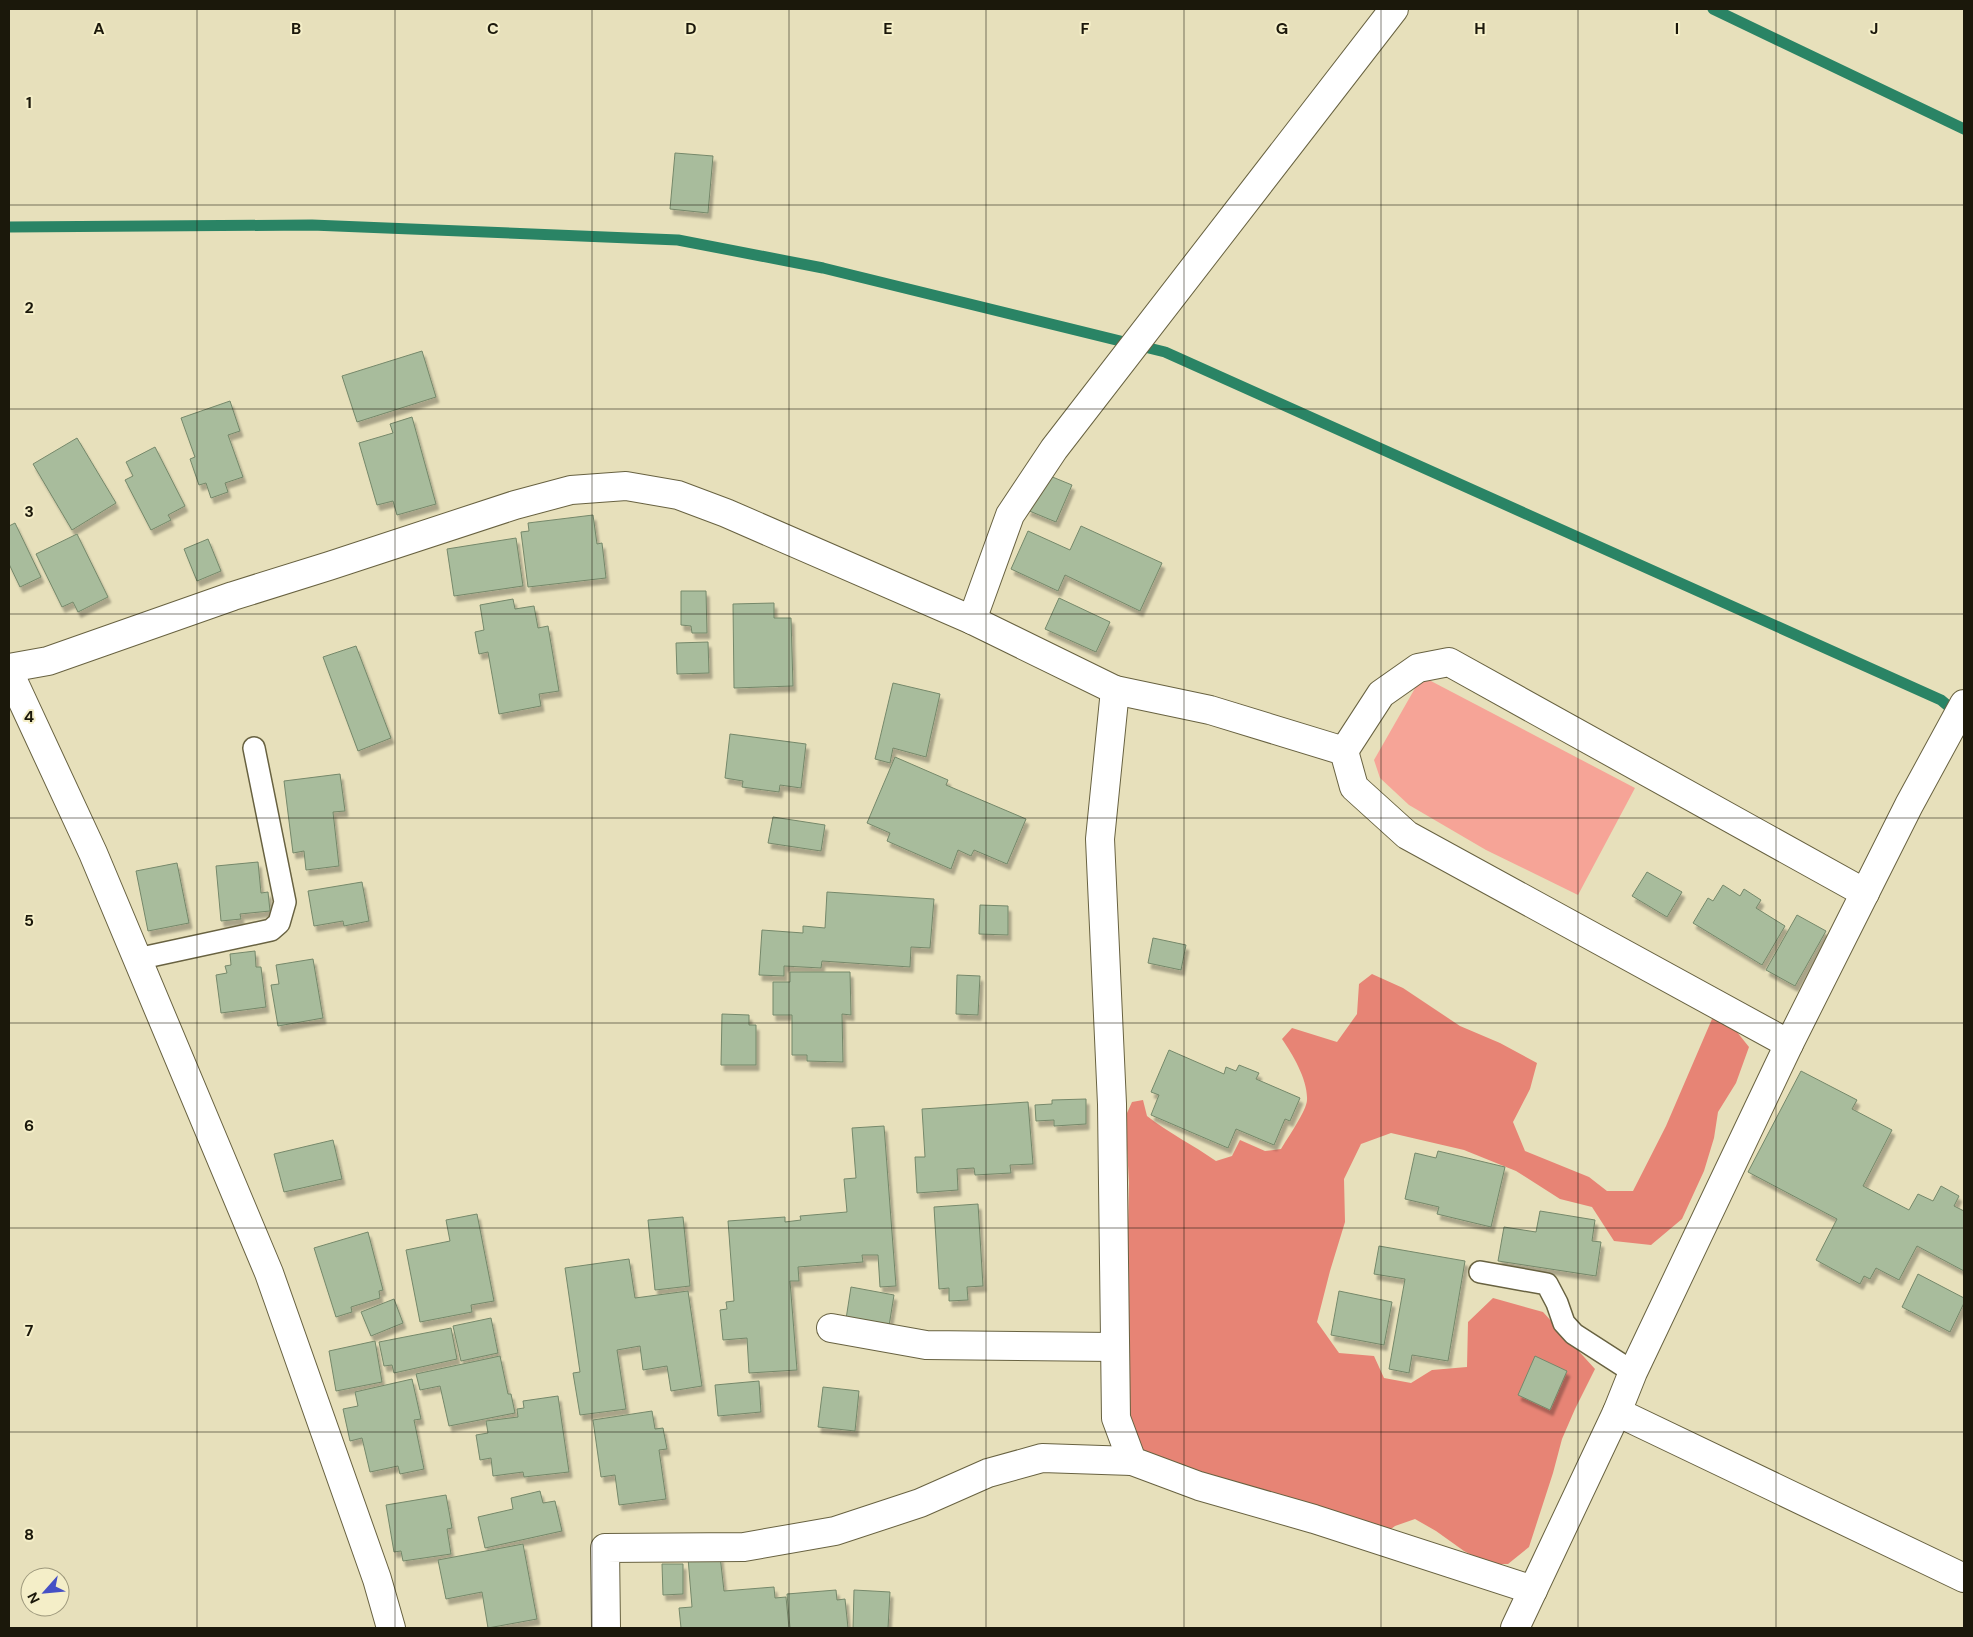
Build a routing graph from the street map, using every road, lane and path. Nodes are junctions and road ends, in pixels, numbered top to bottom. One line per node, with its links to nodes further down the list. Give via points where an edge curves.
1 (1394, 9): 2 (street, via 1054,449 1010,515)
2 (972, 620): 3 (street, via 726,513 678,495 626,486 571,490 515,505 233,596 48,661); 5 (street)
3 (9, 668)
4 (9, 672): 10 (street, via 93,853)
5 (1115, 690): 8 (street, via 1210,710); 14 (street, via 1100,839 1112,1104)
6 (1964, 704): 9 (street)
7 (254, 748): 10 (lane, via 285,902 279,923 271,930)
8 (1344, 751): 9 (street, via 1381,694 1418,668 1449,662); 11 (street, via 1354,787 1407,835)
9 (1865, 893): 11 (street)
10 (137, 959): 20 (street, via 269,1273 377,1579)
11 (1790, 1044): 15 (street)
12 (1480, 1272): 15 (lane, via 1547,1284 1564,1323 1574,1334)
13 (831, 1328): 14 (street, via 926,1345)
14 (1115, 1347): 17 (street, via 1116,1418)
15 (1633, 1372): 16 (street)
16 (1617, 1412): 18 (street); 19 (street)
17 (1132, 1461): 19 (street, via 1198,1486 1314,1519); 21 (street, via 1042,1458 988,1473 920,1503 835,1531 744,1547 605,1548)
18 (1964, 1578)
19 (1533, 1590): 22 (street)
20 (391, 1628)
21 (606, 1628)
22 (1516, 1628)

